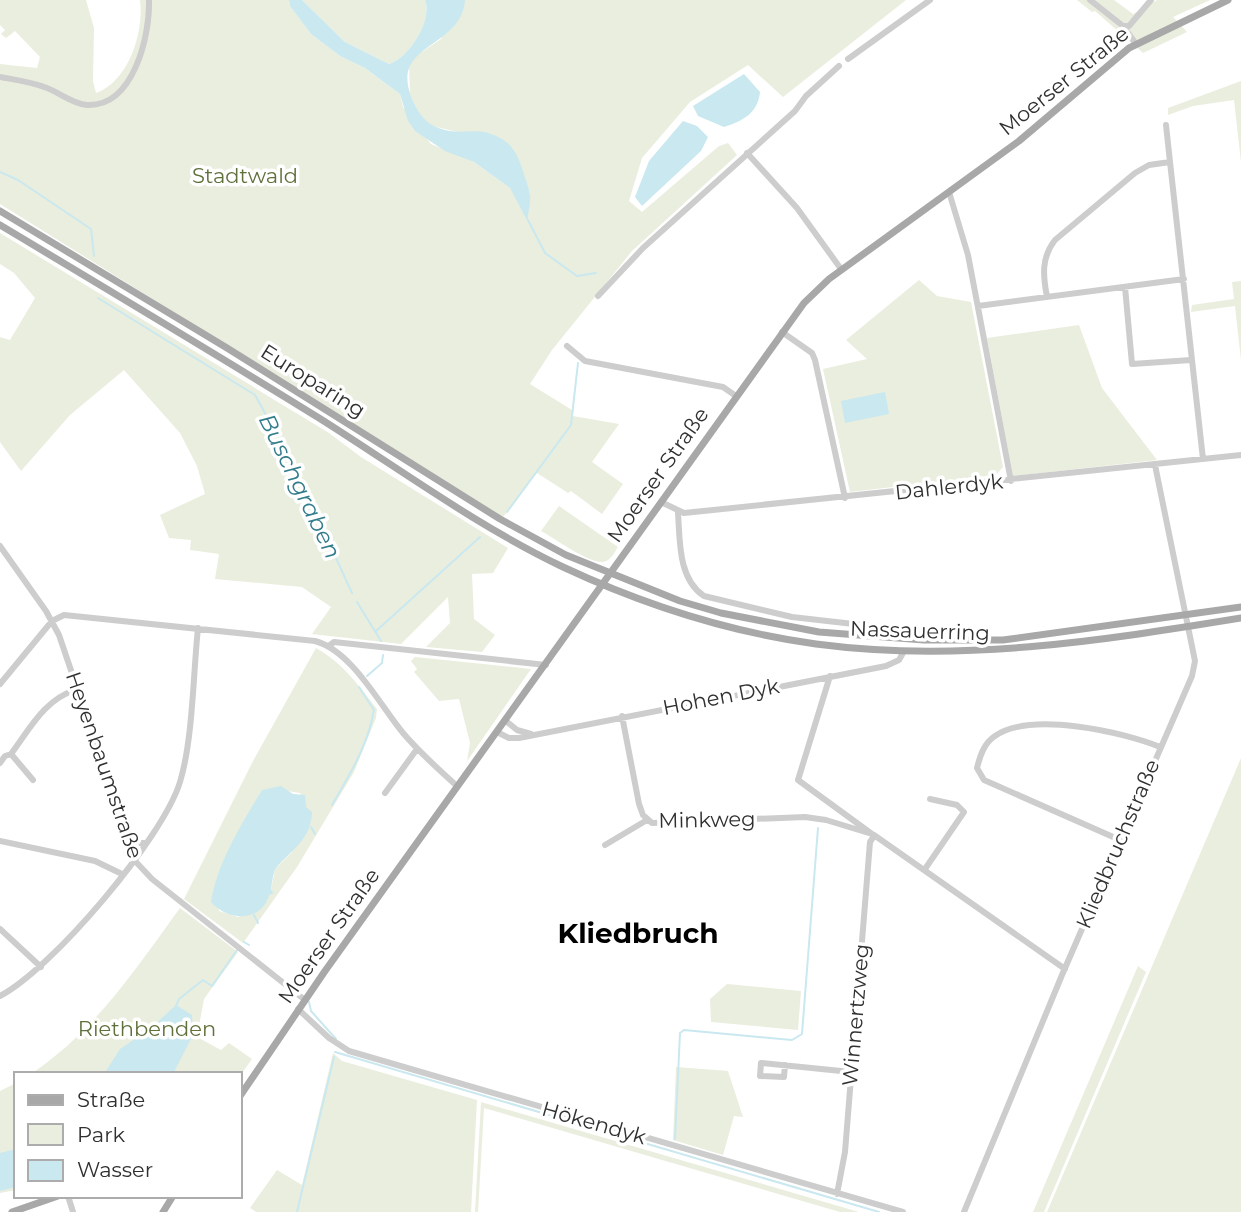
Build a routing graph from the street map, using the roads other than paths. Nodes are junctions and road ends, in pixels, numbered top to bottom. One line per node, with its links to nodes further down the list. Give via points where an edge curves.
1 (149, 0): 10 (street, via 146,35 129,79 114,97 83,104 46,87)
2 (930, 0): 8 (street)
3 (1090, 0): 6 (street)
4 (1151, 0): 6 (street, via 1129,26)
5 (1228, 0): 7 (main road, Moerser Straße)
6 (1123, 26): 7 (street)
7 (1136, 44): 14 (main road, Moerser Straße)
8 (848, 59)
9 (839, 66): 12 (street)
10 (0, 77)
11 (1166, 125): 13 (street)
12 (747, 153): 17 (street, via 797,208); 20 (street)
13 (1170, 162): 18 (street); 21 (street, via 1135,173 1055,240 1047,251 1043,273)
14 (950, 192): 17 (main road, Moerser Straße); 22 (street)
15 (0, 211): 35 (main road, Europaring, via 497,518)
16 (0, 225): 36 (main road, Europaring, via 492,528)
17 (841, 269): 23 (main road, Moerser Straße, via 816,290)
18 (1184, 279): 19 (street); 25 (street)
19 (1125, 287): 21 (street); 25 (street, via 1132,364)
20 (598, 296)
21 (1047, 297): 22 (street)
22 (978, 306): 30 (street)
23 (782, 332): 26 (main road, Moerser Straße); 31 (street, via 815,360)
24 (567, 346): 26 (street, via 585,361 723,387)
25 (1191, 360): 28 (street)
26 (736, 396): 32 (main road, Moerser Straße)
27 (1241, 455): 28 (street, Dahlerdyk)
28 (1203, 459): 29 (street, Dahlerdyk)
29 (1155, 465): 30 (street, Dahlerdyk); 38 (street, Kliedbruchstraße)
30 (1010, 481): 31 (street, Dahlerdyk)
31 (845, 498): 33 (street, Dahlerdyk)
32 (661, 502): 33 (street); 35 (main road, Moerser Straße)
33 (678, 513): 43 (street, Nassauerring, via 686,578 704,596 792,617)
34 (0, 546): 40 (street, Heyenbaumstraße)
35 (610, 574): 36 (main road, Moerser Straße); 43 (main road, Nassauerring, via 680,601 769,623 819,632)
36 (603, 585): 45 (main road, Nassauerring, via 719,624 814,643); 46 (main road, Moerser Straße)
37 (1241, 607): 38 (main road, Nassauerring)
38 (1184, 616): 41 (street, Kliedbruchstraße); 43 (main road, Nassauerring, via 1003,640)
39 (1241, 618): 41 (main road, Nassauerring)
40 (52, 621): 42 (street, via 71,614); 48 (street); 49 (street, Heyenbaumstraße)
41 (1187, 625): 45 (main road, Nassauerring, via 1054,646); 54 (street, Kliedbruchstraße, via 1195,661)
42 (198, 628): 44 (street); 67 (street, via 180,782 164,819)
43 (924, 636)
44 (330, 645): 46 (street); 55 (street)
45 (904, 651): 47 (street, Hohen Dyk, via 886,666)
46 (546, 665): 51 (main road, Moerser Straße)
47 (830, 676): 50 (street, Hohen Dyk); 63 (street, Minkweg, via 797,780)
48 (0, 684)
49 (77, 689): 56 (street, via 45,707); 64 (street, Heyenbaumstraße)
50 (622, 716): 53 (street, Hohen Dyk); 62 (street, Minkweg, via 639,804)
51 (506, 721): 52 (main road, Moerser Straße); 53 (street)
52 (497, 732): 53 (street, Hohen Dyk, via 509,738); 59 (main road, Moerser Straße)
53 (533, 734)
54 (1160, 747): 65 (street, Kliedbruchstraße); 65 (street, via 1102,729 1034,726 996,735 981,755 977,768 984,780)
55 (417, 748): 59 (street); 60 (street)
56 (5, 755): 57 (street); 58 (street)
57 (0, 763)
58 (33, 780)
59 (457, 786): 76 (main road, Moerser Straße)
60 (385, 793)
61 (930, 799): 70 (street, via 957,805 964,813)
62 (647, 820): 63 (street, Minkweg, via 804,817); 68 (street)
63 (873, 835): 70 (street, Minkweg); 79 (street, Winnertzweg)
64 (125, 837): 67 (street); 69 (street, Heyenbaumstraße)
65 (1120, 840): 74 (street, Kliedbruchstraße)
66 (0, 841): 71 (street, via 95,861)
67 (146, 843): 69 (street)
68 (605, 845)
69 (134, 859): 71 (street); 76 (street, Heyenbaumstraße, via 152,879)
70 (925, 869): 74 (street, Minkweg)
71 (122, 874): 73 (street)
72 (0, 929): 73 (street)
73 (41, 967): 75 (street)
74 (1065, 969): 85 (street, Kliedbruchstraße)
75 (0, 996)
76 (305, 1000): 77 (main road, Moerser Straße)
77 (298, 1009): 80 (main road, Moerser Straße); 81 (street, Hökendyk, via 349,1051)
78 (785, 1065): 79 (street)
79 (851, 1072): 81 (street, Winnertzweg)
80 (242, 1093)
81 (837, 1194): 84 (street, Hökendyk)
82 (52, 1198): 83 (main road)
83 (12, 1212)
84 (903, 1212)
85 (964, 1212)

